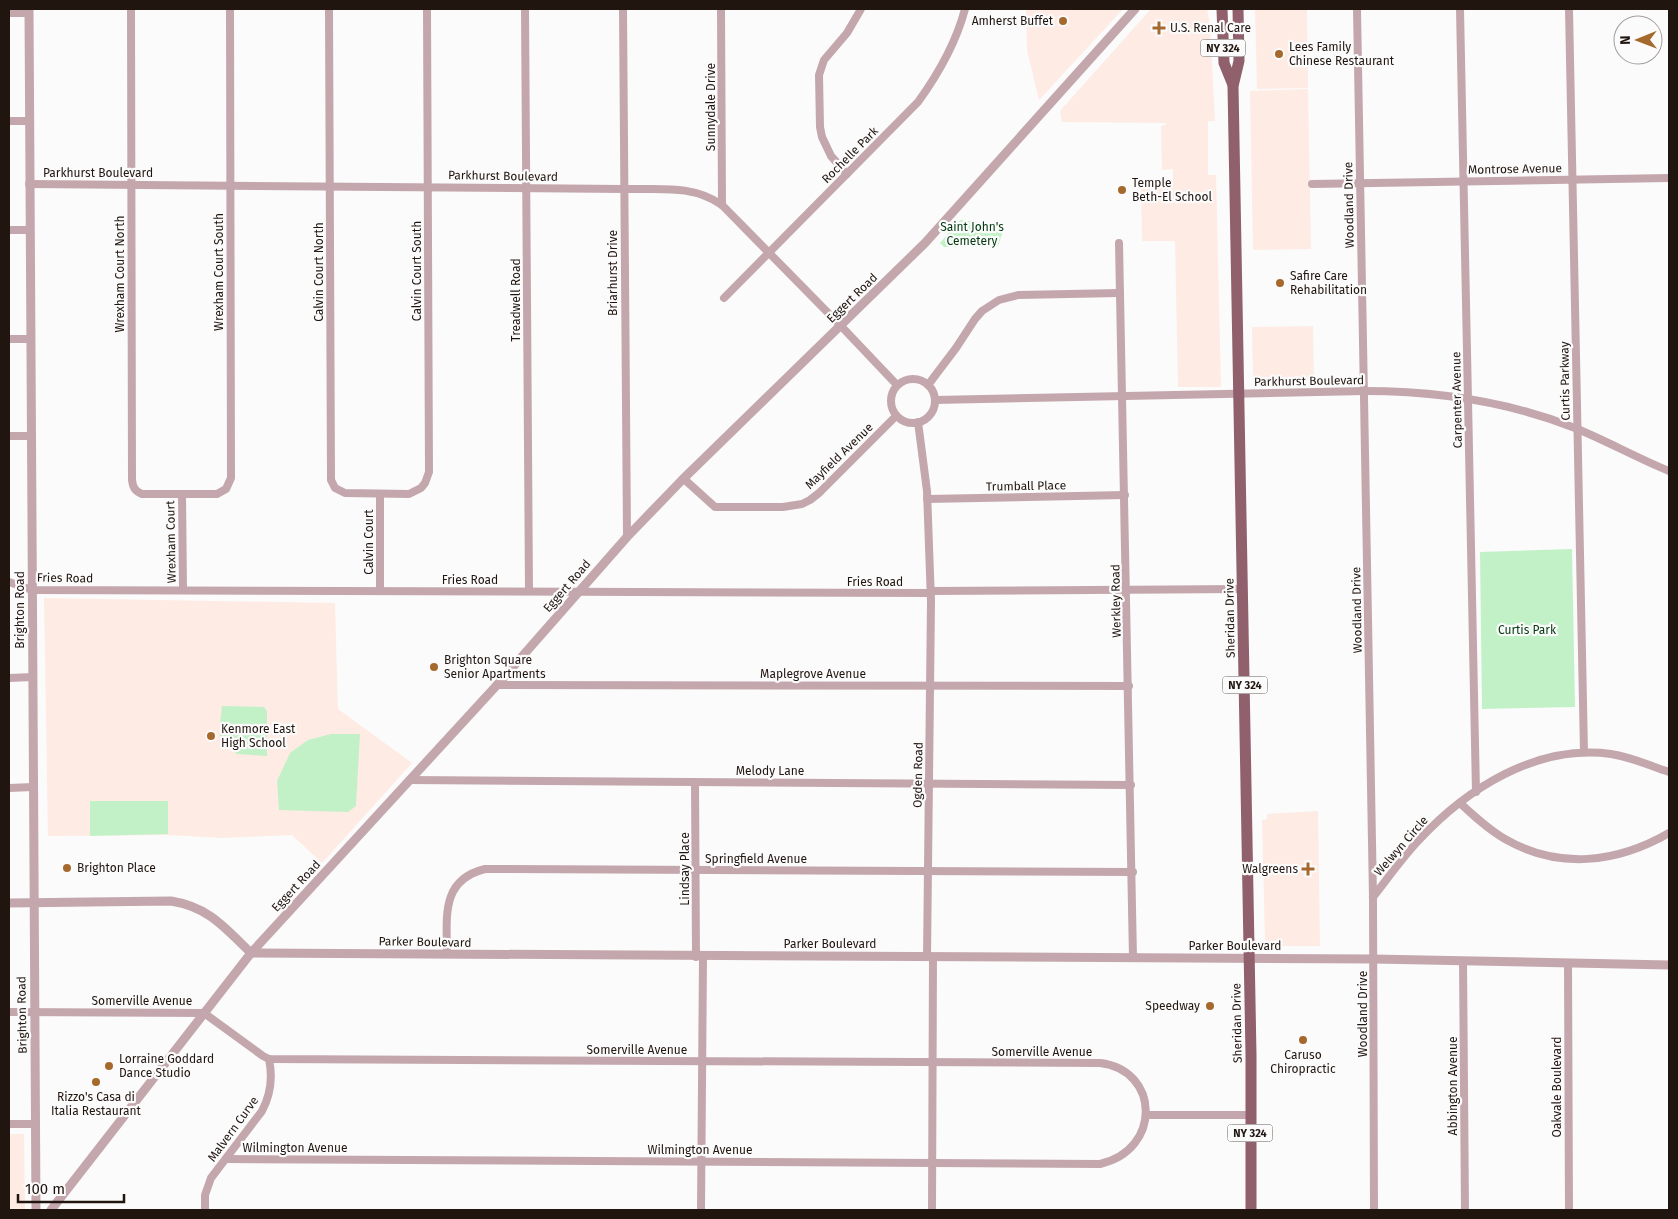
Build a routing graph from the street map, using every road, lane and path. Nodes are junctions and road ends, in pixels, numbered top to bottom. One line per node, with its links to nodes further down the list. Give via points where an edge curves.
1 (131, 9): 28 (street, Wrexham Court North)
2 (230, 9): 29 (street, Wrexham Court South)
3 (329, 9): 30 (street, Calvin Court North)
4 (427, 9): 31 (street, Calvin Court South)
5 (525, 9): 32 (street, Treadwell Road)
6 (623, 9): 33 (street, Briarhurst Drive)
7 (721, 9): 34 (street, Sunnydale Drive)
8 (861, 9): 21 (street, via 847,33 824,60 819,75 822,137 831,156)
9 (965, 9): 21 (street, Rochelle Park, via 957,34 934,80 918,102)
10 (1136, 9): 41 (street, Eggert Road, via 925,243)
11 (1222, 9): 18 (main road, Sheridan Drive / NY 324, via 1224,63)
12 (1238, 9): 18 (main road, Sheridan Drive / NY 324, via 1239,61)
13 (1357, 9): 25 (street, Woodland Drive)
14 (1460, 9): 24 (street, Carpenter Avenue)
15 (1569, 9): 23 (street, Curtis Parkway)
16 (29, 11): 17 (street); 20 (street, Brighton Road)
17 (9, 13)
18 (1233, 86): 47 (main road, Sheridan Drive / NY 324)
19 (9, 121): 20 (street)
20 (30, 121): 26 (street, Brighton Road)
21 (847, 174): 38 (street, Rochelle Park)
22 (1669, 178): 23 (street, Montrose Avenue)
23 (1572, 180): 24 (street, Montrose Avenue); 53 (street, Curtis Parkway)
24 (1464, 182): 25 (street, Montrose Avenue); 49 (street, Carpenter Avenue)
25 (1360, 183): 27 (street, Montrose Avenue); 46 (street, Woodland Drive)
26 (30, 184): 28 (street, Parkhurst Boulevard); 36 (street, Brighton Road)
27 (1312, 184)
28 (132, 185): 29 (street, Parkhurst Boulevard); 58 (street, Wrexham Court North, via 133,487 142,494)
29 (230, 185): 30 (street, Parkhurst Boulevard); 58 (street, Wrexham Court South, via 231,478 226,489 217,494)
30 (330, 186): 31 (street, Parkhurst Boulevard); 59 (street, Calvin Court North, via 331,480 335,488 345,493)
31 (428, 187): 32 (street, Parkhurst Boulevard); 59 (street, Calvin Court South, via 429,472 425,483 415,492)
32 (526, 188): 33 (street, Parkhurst Boulevard); 69 (street, Treadwell Road)
33 (624, 188): 34 (street, Parkhurst Boulevard, via 693,191); 62 (street, Briarhurst Drive)
34 (722, 205): 38 (street, Parkhurst Boulevard)
35 (9, 230): 36 (street)
36 (30, 230): 43 (street, Brighton Road)
37 (1119, 243): 39 (street, Werkley Road)
38 (769, 251): 40 (street, Rochelle Park); 41 (street, Parkhurst Boulevard)
39 (1120, 293): 45 (street, via 1018,295 999,300 975,318); 48 (street, Werkley Road)
40 (724, 298)
41 (841, 326): 44 (street, Parkhurst Boulevard); 57 (street, Eggert Road)
42 (9, 339): 43 (street)
43 (31, 339): 55 (street, Brighton Road)
44 (897, 385): 45 (street, via 910,378); 51 (street, via 891,398)
45 (928, 385): 50 (street)
46 (1364, 391): 47 (street, Parkhurst Boulevard); 49 (street, Parkhurst Boulevard, via 1420,392); 91 (street, Woodland Drive)
47 (1239, 394): 48 (street, Parkhurst Boulevard); 64 (main road, Sheridan Drive / NY 324)
48 (1123, 395): 50 (street, Parkhurst Boulevard); 60 (street, Werkley Road)
49 (1468, 398): 53 (street, Parkhurst Boulevard, via 1528,412); 85 (street, Carpenter Avenue)
50 (935, 400): 52 (street, via 932,412)
51 (896, 416): 52 (street, via 906,422); 57 (street, Mayfield Avenue, via 819,493 802,504 715,507)
52 (918, 422): 61 (street, Ogden Road)
53 (1577, 429): 56 (street, Parkhurst Boulevard); 77 (street, Curtis Parkway)
54 (9, 436): 55 (street)
55 (32, 436): 65 (street, Brighton Road)
56 (1669, 471)
57 (684, 479): 62 (street, Eggert Road)
58 (182, 494): 66 (street, Wrexham Court)
59 (380, 494): 68 (street, Calvin Court)
60 (1125, 495): 61 (street, Trumball Place); 67 (street, Werkley Road)
61 (928, 499): 71 (street, Ogden Road)
62 (627, 537): 70 (street, Eggert Road)
63 (9, 582): 65 (street, Fries Road)
64 (1243, 588): 67 (street, Fries Road); 99 (main road, Sheridan Drive / NY 324)
65 (32, 590): 66 (street, Fries Road); 72 (street, Brighton Road)
66 (183, 590): 68 (street, Fries Road)
67 (1127, 590): 71 (street, Fries Road); 76 (street, Werkley Road)
68 (380, 591): 69 (street, Fries Road)
69 (529, 591): 70 (street, Fries Road)
70 (579, 592): 71 (street, Fries Road); 74 (street, Eggert Road)
71 (931, 592): 75 (street, Ogden Road)
72 (33, 677): 73 (street); 83 (street, Brighton Road)
73 (9, 678)
74 (497, 684): 75 (street, Maplegrove Avenue); 79 (street, Eggert Road)
75 (930, 685): 76 (street, Maplegrove Avenue); 81 (street, Ogden Road)
76 (1129, 686): 82 (street, Werkley Road)
77 (1584, 752): 78 (street, Welwyn Circle, via 1626,757); 85 (street, Welwyn Circle, via 1534,760)
78 (1669, 772)
79 (410, 780): 80 (street, Melody Lane); 94 (street, Eggert Road)
80 (695, 782): 81 (street, Melody Lane); 88 (street, Lindsay Place)
81 (929, 783): 82 (street, Melody Lane); 89 (street, Ogden Road)
82 (1131, 785): 90 (street, Werkley Road)
83 (33, 787): 84 (street); 93 (street, Brighton Road)
84 (9, 788)
85 (1476, 792): 86 (street, Welwyn Circle)
86 (1460, 803): 87 (street, via 1485,825 1518,846 1564,858 1613,857 1641,848); 91 (street, Welwyn Circle, via 1416,842)
87 (1669, 833)
88 (696, 870): 89 (street, Springfield Avenue); 95 (street, Springfield Avenue, via 476,871 462,879 448,901); 96 (street, Lindsay Place)
89 (928, 870): 90 (street, Springfield Avenue); 97 (street, Ogden Road)
90 (1133, 872): 98 (street, Werkley Road)
91 (1373, 897): 100 (street, Woodland Drive)
92 (9, 902): 93 (street)
93 (33, 902): 94 (street, via 184,903 206,913); 104 (street, Brighton Road)
94 (251, 953): 95 (street, Parker Boulevard); 106 (street, Eggert Road)
95 (447, 954): 96 (street, Parker Boulevard)
96 (700, 957): 97 (street, Parker Boulevard); 108 (street, Lindsay Place)
97 (930, 958): 98 (street, Parker Boulevard); 109 (street, Ogden Road)
98 (1134, 958): 99 (street, Parker Boulevard)
99 (1250, 958): 100 (street, Parker Boulevard); 111 (main road, Sheridan Drive / NY 324)
100 (1374, 959): 101 (street, Parker Boulevard); 123 (street, Woodland Drive)
101 (1463, 961): 102 (street, Parker Boulevard); 124 (street, Abbington Avenue)
102 (1568, 963): 103 (street, Parker Boulevard); 125 (street, Oakvale Boulevard)
103 (1669, 964)
104 (34, 1011): 105 (street, Somerville Avenue); 106 (street, Somerville Avenue); 113 (street, Brighton Road)
105 (9, 1012)
106 (204, 1013): 107 (street, Somerville Avenue); 118 (street, Eggert Road)
107 (269, 1059): 108 (street, Somerville Avenue); 114 (street, Malvern Curve, via 272,1080 267,1102)
108 (702, 1061): 109 (street, Somerville Avenue); 115 (street, Lindsay Place)
109 (933, 1062): 110 (street, Somerville Avenue, via 1108,1064 1124,1072 1138,1086 1146,1104); 116 (street, Ogden Road)
110 (1146, 1115): 111 (street); 116 (street, Wilmington Avenue, via 1144,1128 1133,1146 1126,1153 1100,1164)
111 (1250, 1115): 122 (main road, Sheridan Drive / NY 324)
112 (9, 1124): 113 (street)
113 (35, 1124): 117 (street, Brighton Road)
114 (226, 1159): 115 (street, Wilmington Avenue); 119 (street, Malvern Curve, via 207,1186)
115 (702, 1161): 116 (street, Wilmington Avenue); 120 (street, Lindsay Place)
116 (932, 1163): 121 (street, Ogden Road)
117 (36, 1210)
118 (51, 1210)
119 (205, 1210)
120 (702, 1210)
121 (932, 1210)
122 (1251, 1210)
123 (1374, 1210)
124 (1465, 1210)
125 (1569, 1210)

